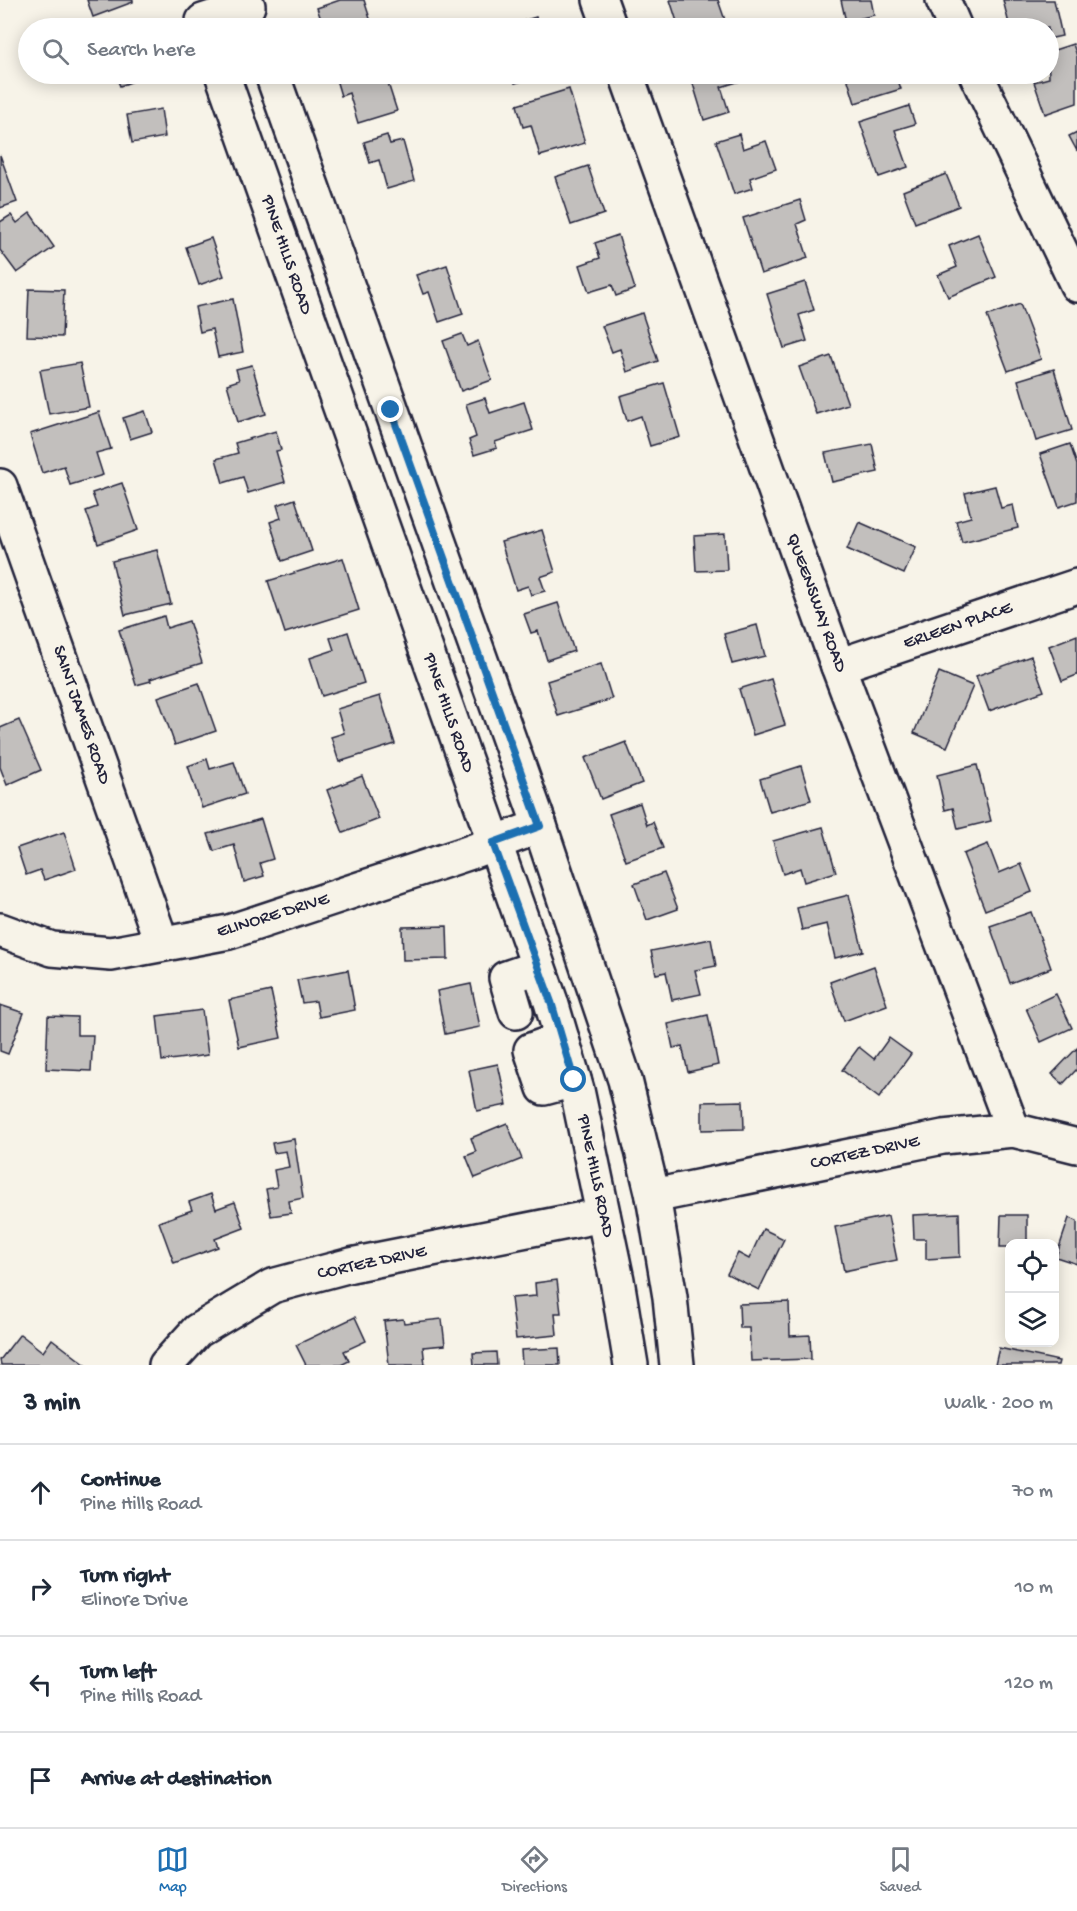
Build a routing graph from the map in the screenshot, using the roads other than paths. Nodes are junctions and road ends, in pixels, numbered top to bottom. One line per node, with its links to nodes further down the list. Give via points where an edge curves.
1 (600, 0): 5 (street)
2 (944, 0): 6 (street)
3 (250, 11): 4 (street)
4 (202, 16)
5 (606, 18)
6 (951, 18)
7 (226, 84): 16 (street, PINE HILLS ROAD)
8 (276, 84): 15 (street)
9 (630, 84): 14 (street, QUEENSWAY ROAD)
10 (981, 84): 11 (street)
11 (1077, 285)
12 (0, 486): 18 (street, SAINT JAMES ROAD)
13 (1077, 586): 14 (street, ERLEEN PLACE)
14 (838, 666): 21 (street, QUEENSWAY ROAD)
15 (540, 826): 16 (street, ELINORE DRIVE); 23 (street, via 625,1080)
16 (493, 843): 18 (street, ELINORE DRIVE, via 229,932); 19 (street, PINE HILLS ROAD)
17 (0, 930): 18 (street, ELINORE DRIVE, via 52,949 111,954)
18 (162, 945)
19 (538, 967): 20 (street, via 506,978); 24 (street, PINE HILLS ROAD, via 574,1080)
20 (516, 1012)
21 (1013, 1130): 22 (street, CORTEZ DRIVE); 23 (street, CORTEZ DRIVE, via 943,1137)
22 (1077, 1146)
23 (653, 1196): 27 (street)
24 (603, 1215): 25 (street, CORTEZ DRIVE, via 351,1265 272,1286 197,1331); 26 (street, PINE HILLS ROAD)
25 (166, 1365)
26 (631, 1365)
27 (677, 1365)

